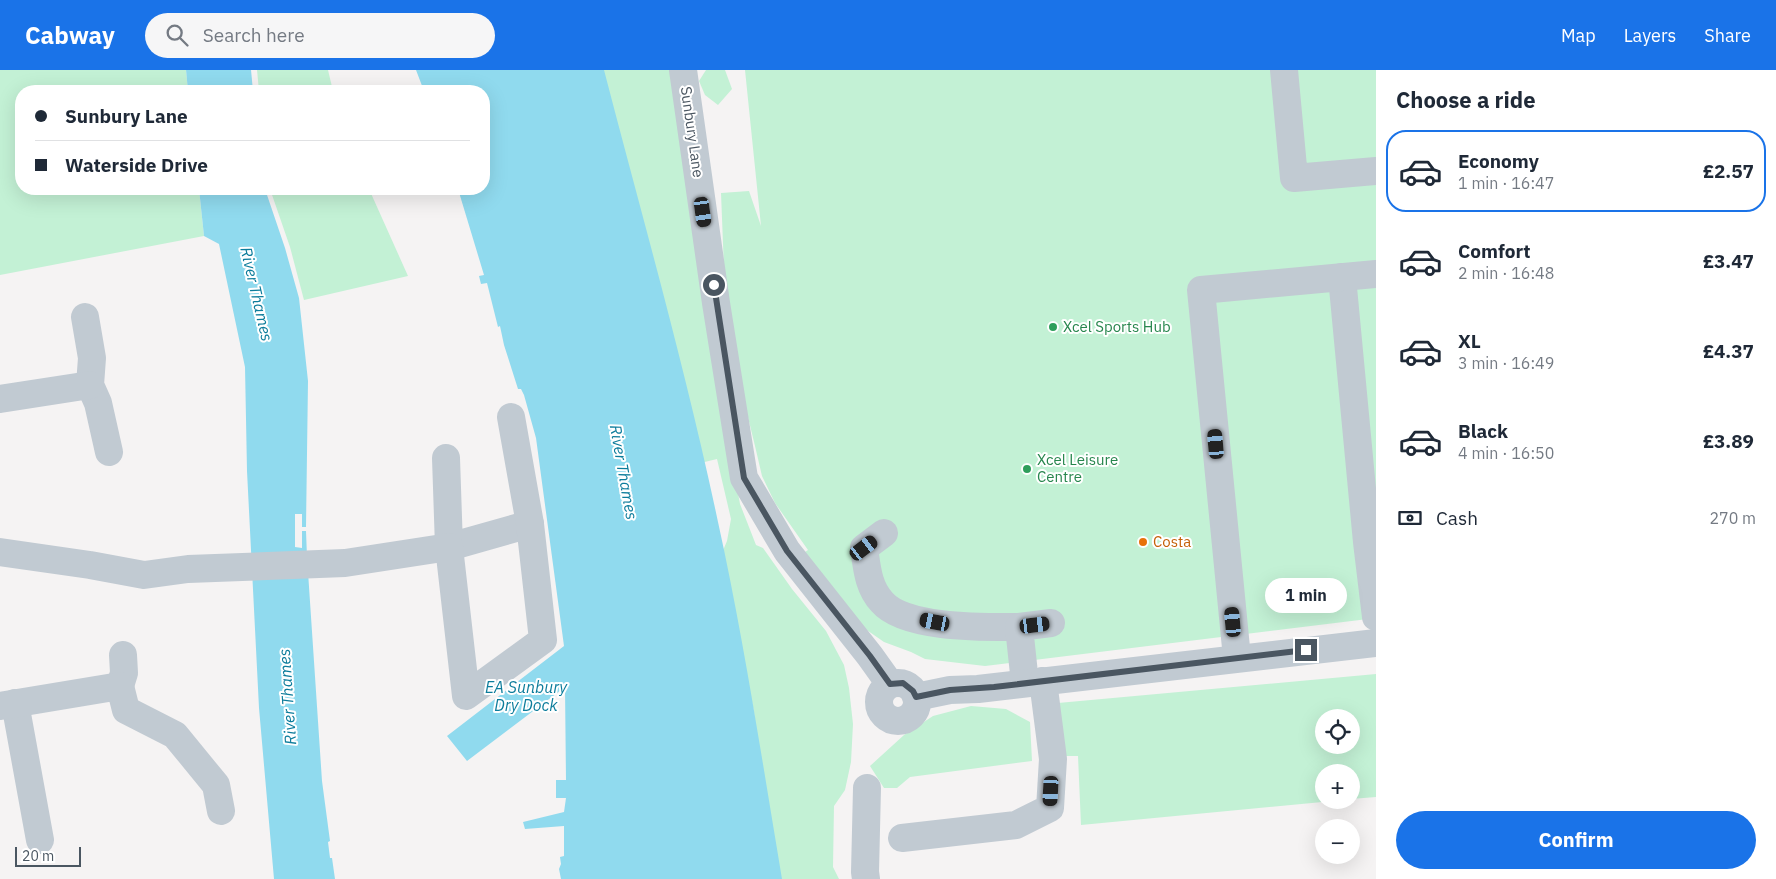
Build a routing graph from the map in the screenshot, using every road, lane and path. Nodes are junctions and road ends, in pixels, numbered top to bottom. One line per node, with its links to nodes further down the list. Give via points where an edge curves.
1 (683, 70): 22 (street, Sunbury Lane, via 744,478 787,551 890,684 903,683 916,697 950,690)
2 (1284, 70): 3 (street, via 1294,178)
3 (1376, 171)
4 (1376, 274): 5 (street)
5 (1342, 277): 16 (street); 21 (street, via 1201,290)
6 (85, 317): 7 (street, via 92,358)
7 (90, 385): 8 (street); 10 (street, via 98,403)
8 (0, 399)
9 (511, 417): 12 (street)
10 (110, 452)
11 (446, 458): 14 (street)
12 (530, 524): 14 (street); 14 (street, via 543,640 466,696)
13 (884, 533): 18 (street, via 864,548 868,578 873,589 882,603 894,612 966,626)
14 (448, 547): 15 (street, via 345,562 188,569 144,575)
15 (0, 552)
16 (1376, 617)
17 (1051, 623): 18 (street)
18 (1019, 627): 22 (street)
19 (1376, 643): 21 (street)
20 (123, 655): 23 (street, via 124,673)
21 (1236, 658): 22 (street)
22 (1034, 682): 27 (street, via 1053,759 1050,808 1016,825)
23 (120, 686): 24 (street); 26 (street, via 126,710 175,735 216,784)
24 (8, 704): 28 (street)
25 (867, 788): 29 (street)
26 (221, 811)
27 (902, 838)
28 (40, 840)
29 (866, 879)

